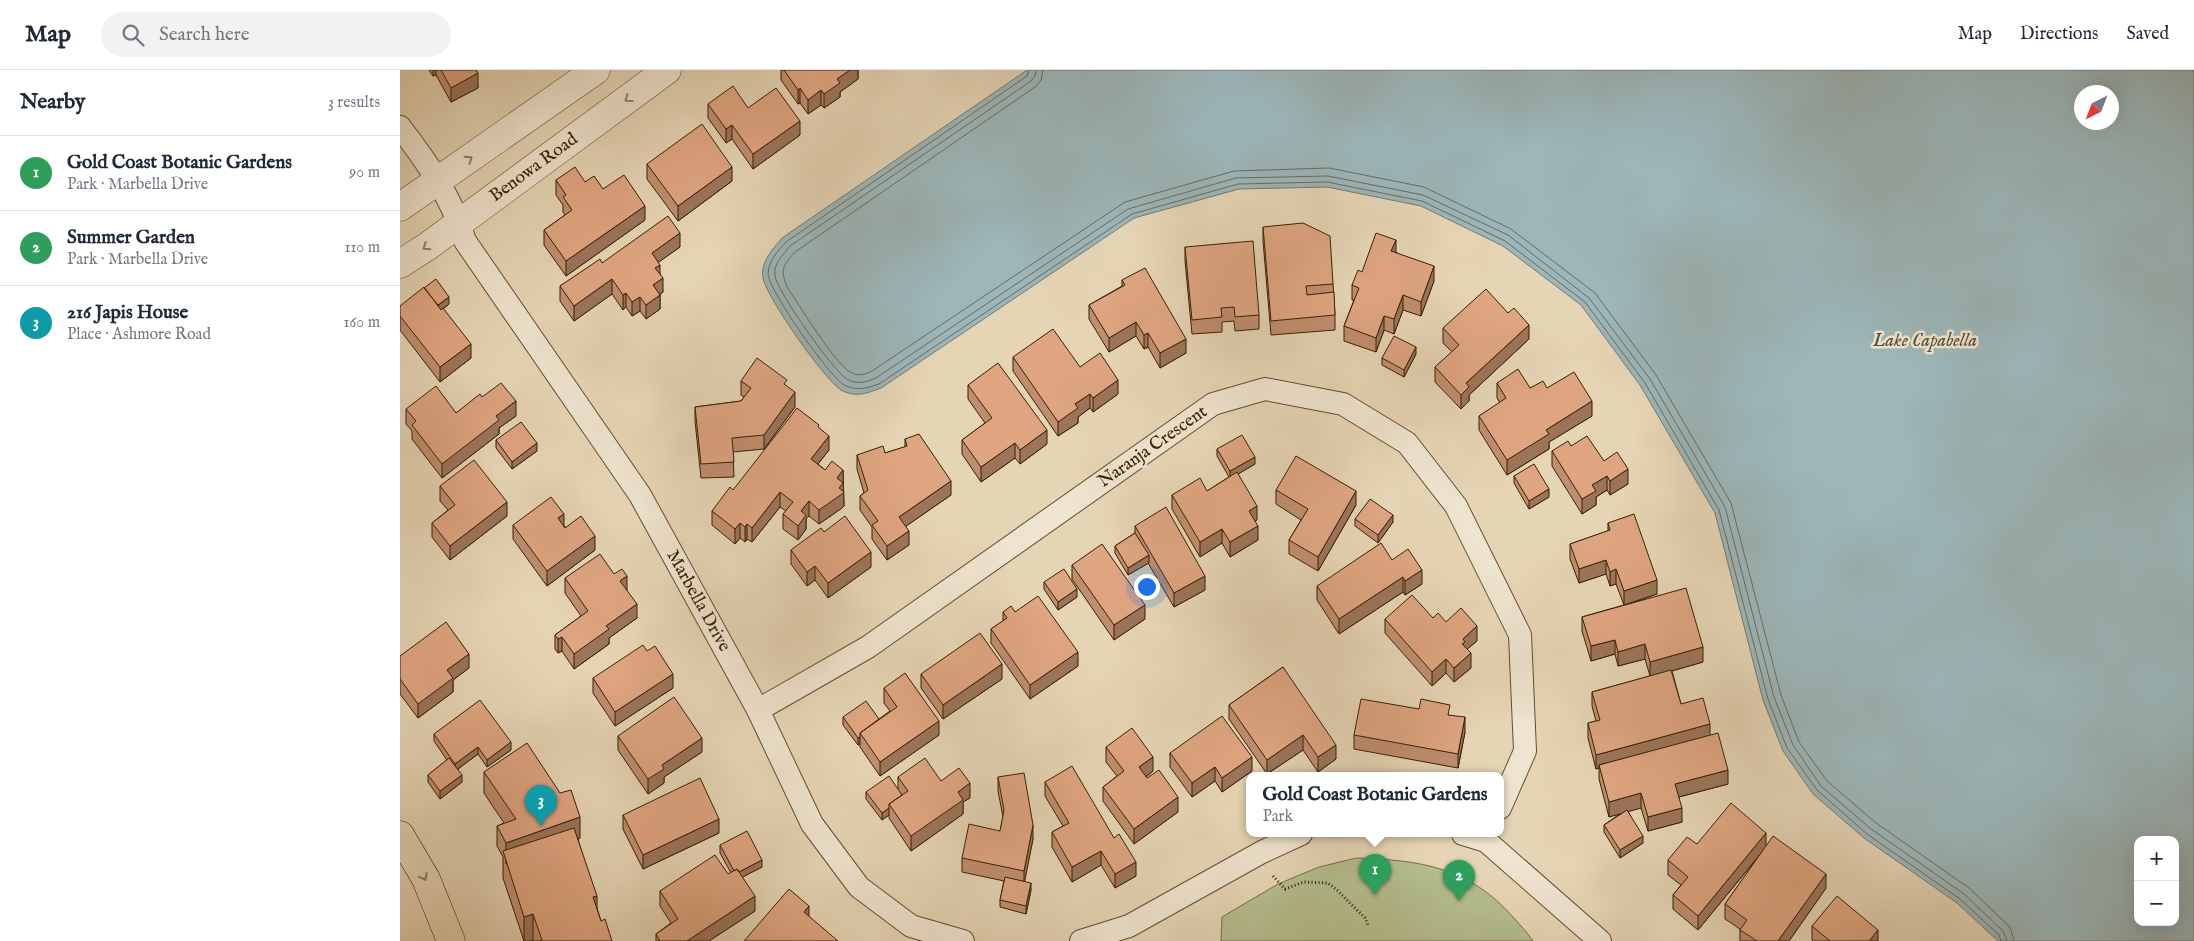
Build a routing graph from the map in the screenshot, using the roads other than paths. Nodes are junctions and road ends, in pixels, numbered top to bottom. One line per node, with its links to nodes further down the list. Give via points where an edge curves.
1 (596, 70): 4 (street, one-way to 1)
2 (667, 70): 6 (street, Benowa Road, one-way to 6)
3 (400, 127): 4 (street, Marbella Drive)
4 (438, 180): 5 (street); 6 (street, Marbella Drive)
5 (400, 207)
6 (459, 223): 7 (street, Benowa Road, one-way to 7); 8 (street, Marbella Drive, via 465,241 640,495)
7 (400, 264)
8 (758, 710): 9 (street, Naranja Crescent, via 868,647 1213,404 1265,389 1343,404 1407,443 1456,506 1520,635 1526,750); 13 (street, Marbella Drive, via 812,824 859,887)
9 (1504, 799)
10 (400, 835): 14 (main road, one-way to 14, via 426,879)
11 (1294, 837): 16 (street, via 1130,926)
12 (1487, 838): 17 (street)
13 (908, 933): 15 (street, Marbella Drive)
14 (450, 941)
15 (964, 941)
16 (1081, 941)
17 (1600, 941)

